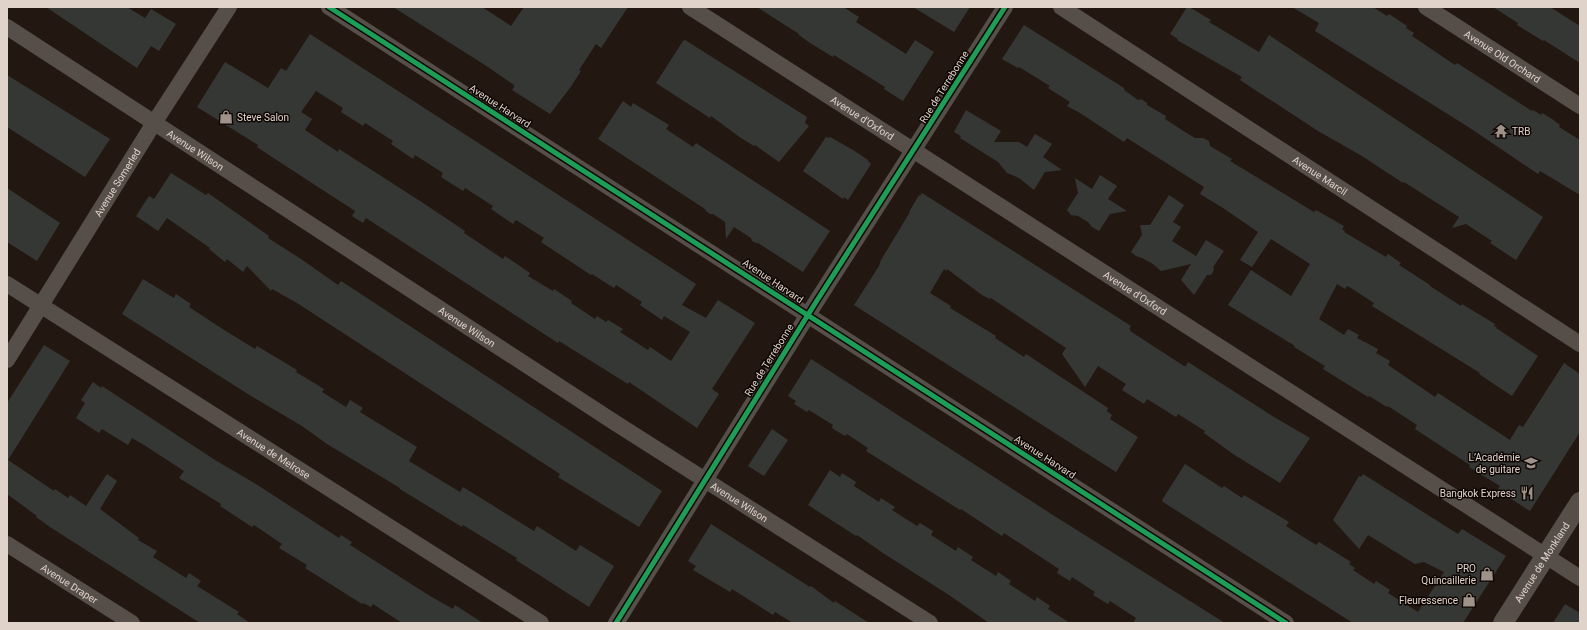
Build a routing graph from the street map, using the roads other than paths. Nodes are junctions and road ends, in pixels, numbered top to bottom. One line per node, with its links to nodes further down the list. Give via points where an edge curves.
1 (229, 7): 9 (street, Avenue Somerled)
2 (329, 7): 13 (street, Avenue Harvard)
3 (690, 7): 10 (street, Avenue d'Oxford)
4 (1005, 7): 10 (street, Rue de Terrebonne)
5 (1061, 7): 14 (street, Avenue Marcil)
6 (1426, 7): 8 (street, Avenue Old Orchard)
7 (7, 27): 9 (street, Avenue Wilson)
8 (1580, 106)
9 (154, 123): 12 (street, Avenue Somerled); 16 (street, Avenue Wilson)
10 (914, 150): 13 (street, Rue de Terrebonne); 19 (street, Avenue d'Oxford)
11 (7, 284): 12 (street, Avenue de Melrose)
12 (41, 306): 15 (street, Avenue Somerled); 22 (street, Avenue de Melrose)
13 (808, 316): 16 (street, Rue de Terrebonne); 25 (street, Avenue Harvard)
14 (1580, 344)
15 (7, 360)
16 (704, 480): 23 (street, Rue de Terrebonne); 24 (street, Avenue Wilson)
17 (1580, 502): 19 (street, Avenue de Monkland)
18 (7, 544): 21 (street, Avenue Draper)
19 (1546, 556): 20 (street, Avenue d'Oxford); 26 (street, Avenue de Monkland)
20 (1580, 578)
21 (132, 623)
22 (541, 623)
23 (616, 623)
24 (930, 623)
25 (1286, 623)
26 (1503, 623)

